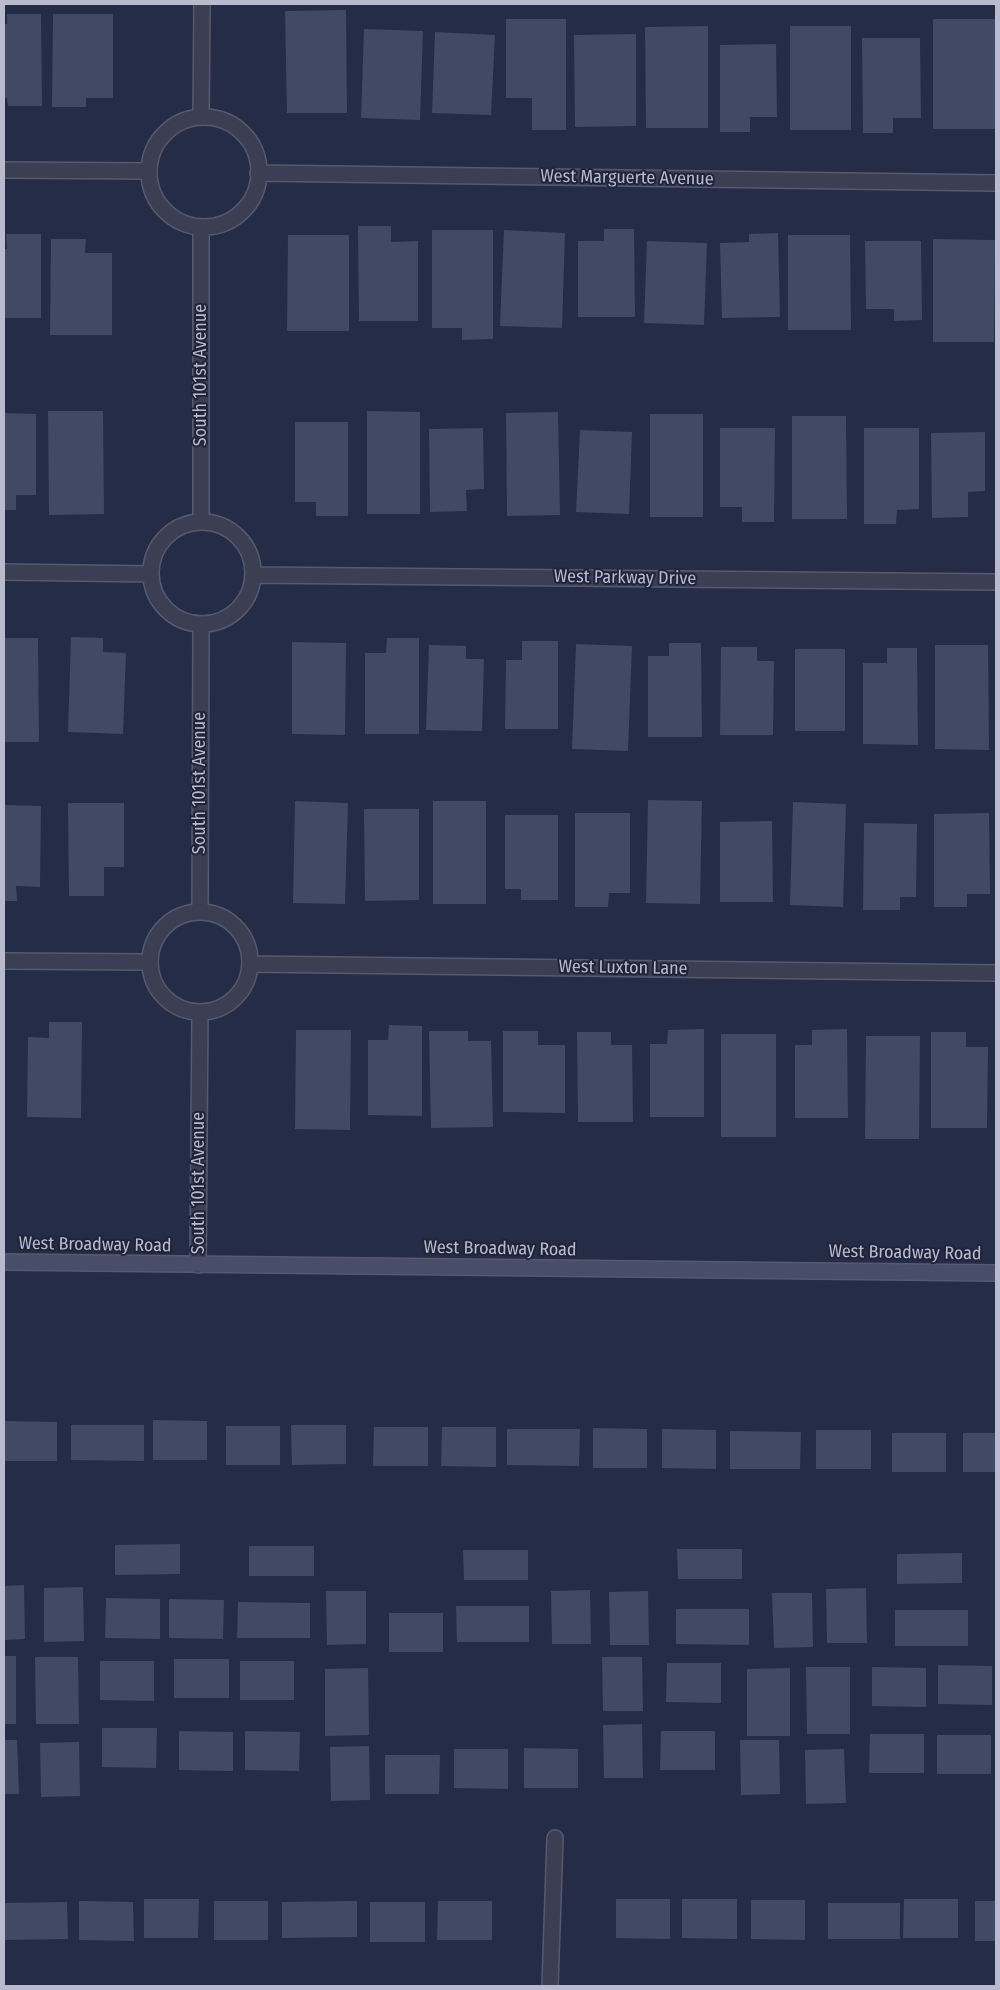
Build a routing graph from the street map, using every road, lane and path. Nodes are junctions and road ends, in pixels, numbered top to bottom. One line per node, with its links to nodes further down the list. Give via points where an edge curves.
1 (202, 4): 2 (street)
2 (201, 117): 4 (street, via 175,124 164,133 151,157); 5 (street, via 230,123 242,132 257,156)
3 (4, 170): 4 (street)
4 (149, 171): 7 (street, via 155,198 164,209 187,224)
5 (258, 174): 6 (street, West Marguerte Avenue); 7 (street, via 254,195 238,215 220,224)
6 (996, 183)
7 (201, 227): 8 (street, South 101st Avenue)
8 (201, 522): 10 (street, via 172,531 160,543 152,558); 11 (street, via 220,525 235,534 246,546 252,560)
9 (4, 572): 10 (street)
10 (150, 574): 13 (street, via 153,591 161,605 173,616)
11 (253, 575): 12 (street, West Parkway Drive); 13 (street, via 250,591 232,615 219,622)
12 (996, 582)
13 (201, 625): 14 (street, South 101st Avenue)
14 (200, 912): 16 (street, via 184,914 170,921 159,932); 17 (street, via 220,916 236,927 246,944)
15 (4, 961): 16 (street)
16 (150, 962): 19 (street, via 152,978 159,992 184,1009)
17 (250, 964): 18 (street, West Luxton Lane); 19 (street, via 248,976 235,998)
18 (996, 973)
19 (200, 1012): 21 (street, South 101st Avenue)
20 (4, 1262): 21 (main road, West Broadway Road)
21 (198, 1265): 22 (main road, West Broadway Road)
22 (996, 1273)
23 (556, 1838): 24 (street)
24 (550, 1986)

